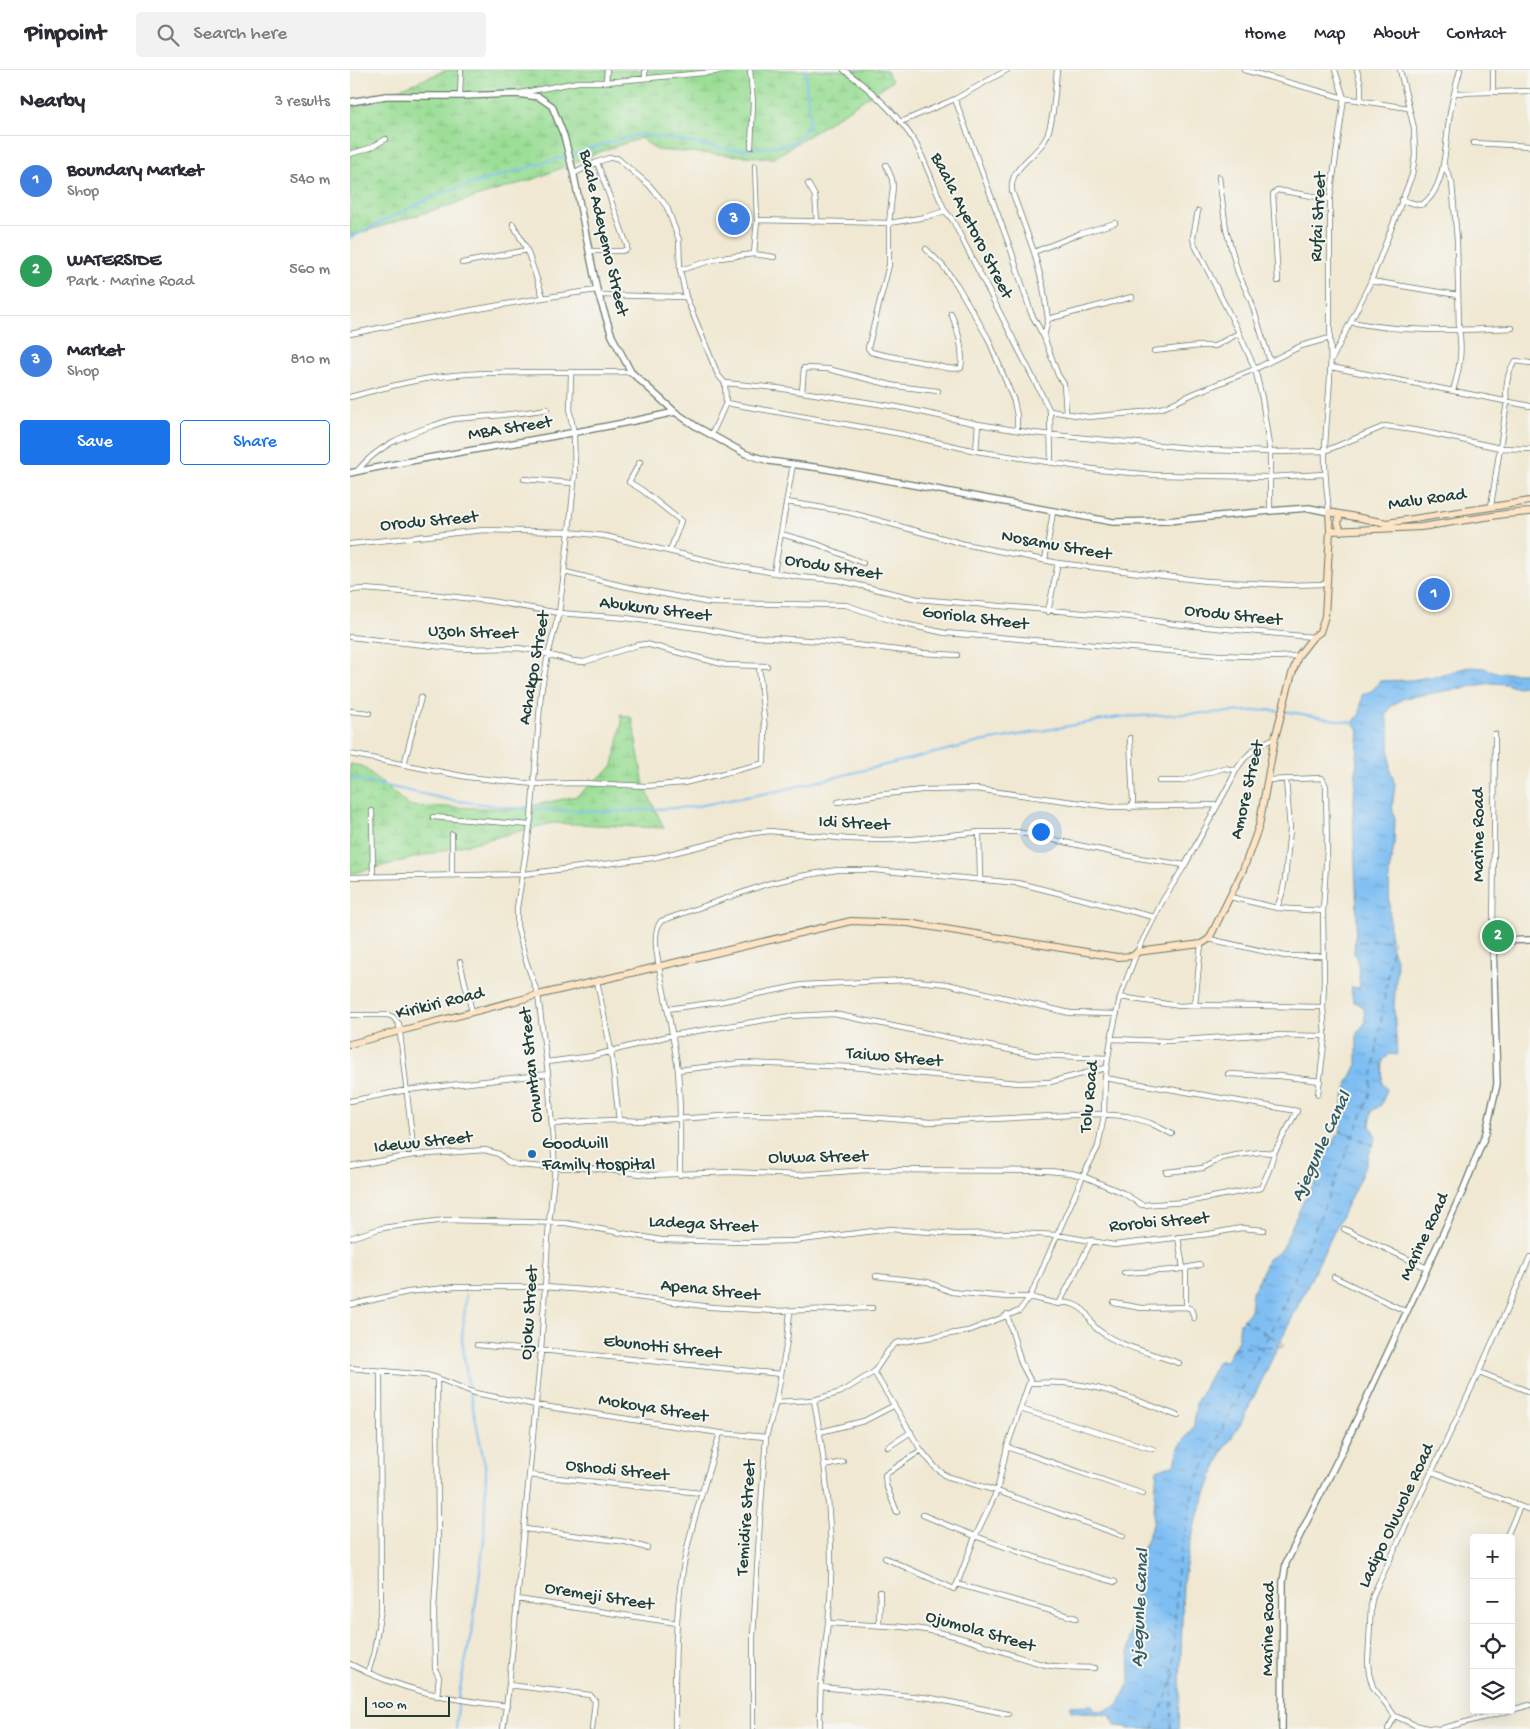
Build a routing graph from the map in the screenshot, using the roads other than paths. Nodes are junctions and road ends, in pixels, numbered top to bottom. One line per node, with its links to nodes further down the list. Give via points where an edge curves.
1 (461, 70): 21 (street)
2 (607, 70): 16 (street)
3 (645, 70): 15 (street)
4 (722, 70): 15 (street)
5 (750, 70): 31 (street)
6 (1007, 70): 23 (street)
7 (1057, 70): 52 (street, via 1046,137 1039,149 1014,173 1011,183)
8 (1244, 70): 22 (street)
9 (1335, 70): 22 (street)
10 (1357, 70): 24 (street)
11 (1400, 70): 26 (street)
12 (1460, 70): 19 (street)
13 (1493, 70): 18 (street)
14 (849, 71): 27 (street, Baala Ayetoro Street)
15 (645, 78): 16 (street)
16 (606, 82): 20 (street, via 578,82)
17 (1530, 91): 18 (street)
18 (1493, 92): 19 (street)
19 (1454, 93): 35 (street)
20 (518, 94): 21 (street, Baale Adeyemo Street); 37 (street, Baale Adeyemo Street, via 539,97 552,106)
21 (460, 96): 25 (street, Baale Adeyemo Street, via 386,96)
22 (1344, 98): 24 (street); 40 (street, Rufai Street)
23 (955, 99): 27 (street); 71 (street, via 1031,313)
24 (1361, 101): 26 (street)
25 (350, 102)
26 (1408, 108): 41 (street, via 1414,128 1414,156 1412,175)
27 (900, 122): 42 (street, Baala Ayetoro Street, via 916,144)
28 (386, 139): 32 (street)
29 (1473, 144): 30 (street)
30 (1530, 146)
31 (751, 147)
32 (350, 154)
33 (597, 162): 37 (street); 51 (street, via 628,245 622,251); 56 (street, via 617,158 660,198 679,240)
34 (886, 165): 46 (street, via 893,187)
35 (1444, 165): 41 (street, via 1438,185 1426,202 1420,205); 60 (street, via 1452,183)
36 (755, 166): 44 (street)
37 (573, 172): 51 (street, Baale Adeyemo Street)
38 (1220, 177): 75 (street, via 1226,229 1238,273)
39 (808, 184): 45 (street, via 815,196)
40 (1330, 199): 57 (street, via 1277,190 1273,194); 72 (street, Rufai Street)
41 (1402, 200): 58 (street)
42 (945, 211): 46 (street); 90 (street, Baala Ayetoro Street)
43 (1198, 211): 69 (street, via 1194,243)
44 (757, 220): 45 (street); 53 (street)
45 (817, 221): 46 (street)
46 (889, 223): 64 (street, via 890,265 868,348 871,352 949,370 961,368 960,333)
47 (1115, 223): 52 (street)
48 (513, 224): 50 (street)
49 (926, 249): 94 (street, via 943,266 988,338 1014,401)
50 (527, 250): 55 (street); 61 (street)
51 (589, 252): 59 (street, Baale Adeyemo Street)
52 (1034, 252): 65 (street)
53 (754, 254): 54 (street); 56 (street, via 720,258)
54 (774, 257)
55 (462, 263)
56 (680, 270): 62 (street)
57 (1278, 281)
58 (1372, 281): 60 (street); 66 (street)
59 (598, 292): 61 (street); 62 (street); 79 (street, Baale Adeyemo Street, via 612,336)
60 (1458, 296): 68 (street)
61 (543, 297): 70 (street)
62 (686, 297): 81 (street, via 718,375)
63 (1132, 297): 65 (street)
64 (951, 313)
65 (1048, 319): 71 (street)
66 (1350, 322): 68 (street, via 1420,331); 74 (street)
67 (1512, 328): 68 (street)
68 (1459, 330): 83 (street, via 1462,355)
69 (1239, 333): 73 (street, via 1215,346); 78 (street)
70 (350, 334)
71 (1044, 338): 92 (street, via 1064,384)
72 (1330, 338): 74 (street, Rufai Street); 75 (street, via 1301,346)
73 (1154, 351)
74 (1332, 360): 77 (street)
75 (1270, 361): 78 (street)
76 (1530, 363): 86 (street, via 1516,361 1511,365)
77 (1331, 368): 83 (street); 101 (street)
78 (1254, 369): 92 (street, via 1165,407 1089,417); 102 (street)
79 (631, 372): 80 (street); 91 (street, Baale Adeyemo Street)
80 (571, 373): 85 (street, via 453,375 401,383); 95 (street, Achakpo Street, via 570,413)
81 (725, 383): 84 (street); 87 (street)
82 (938, 390): 84 (street, via 895,386 828,369 804,368)
83 (1453, 391): 86 (street)
84 (802, 392): 93 (street)
85 (350, 397)
86 (1507, 402): 88 (street); 98 (street)
87 (726, 403): 97 (street); 100 (street, via 901,434)
88 (1530, 406)
89 (547, 409): 106 (street, via 452,420 418,430 379,450)
90 (1050, 411): 92 (street); 96 (street)
91 (675, 412): 95 (street, MBA Street); 97 (street, Baale Adeyemo Street)
92 (1066, 412)
93 (978, 424): 94 (street); 100 (street)
94 (1017, 430): 96 (street)
95 (574, 434): 106 (street, MBA Street); 111 (street, Achakpo Street)
96 (1051, 434): 102 (street, via 1210,450); 104 (street)
97 (712, 436): 105 (street, Baale Adeyemo Street, via 746,454)
98 (1500, 448): 99 (street); 101 (street, via 1385,426); 115 (street)
99 (1530, 449)
100 (976, 451): 104 (street)
101 (1325, 451): 102 (street); 108 (street)
102 (1270, 452): 109 (street)
103 (640, 462): 127 (street, via 629,482 681,520)
104 (1051, 463): 109 (street, via 1154,475)
105 (794, 464): 113 (street); 118 (street, Baale Adeyemo Street)
106 (357, 472): 107 (street, MBA Street)
107 (350, 473)
108 (1325, 474): 109 (street); 117 (street)
109 (1269, 477): 116 (street)
110 (524, 479): 111 (street)
111 (572, 483): 123 (street, Achakpo Street)
112 (1530, 501): 114 (main road, Malu Road)
113 (787, 502): 125 (street); 128 (street, Nosamu Street, via 848,512 964,544)
114 (1505, 504): 115 (main road, Malu Road); 121 (main road)
115 (1491, 506): 120 (main road, Malu Road, via 1386,523)
116 (1270, 511): 117 (street, Baale Adeyemo Street, via 1309,508); 118 (street, Baale Adeyemo Street, via 1140,523)
117 (1327, 511): 120 (main road, Malu Road); 124 (main road, Amore Street)
118 (1053, 512): 128 (street)
119 (1530, 512): 121 (main road, Malu Road)
120 (1340, 514): 122 (main road, via 1338,523)
121 (1505, 514): 122 (main road, Malu Road, via 1422,527)
122 (1341, 531): 124 (main road, Malu Road)
123 (569, 532): 126 (street, Orodu Street, via 484,530); 127 (street, Orodu Street, via 605,536); 131 (street, Achakpo Street)
124 (1330, 532): 133 (main road, Amore Street)
125 (781, 534): 129 (street, via 817,544); 132 (street)
126 (350, 544)
127 (670, 551): 132 (street, Orodu Street)
128 (1045, 560): 130 (street, Nosamu Street)
129 (863, 563)
130 (1058, 563): 133 (street, Nosamu Street, via 1206,581); 135 (street)
131 (564, 572): 136 (street, Achakpo Street); 141 (street, Goriola Street, via 710,603 846,605 896,622 945,633 1219,655)
132 (774, 573): 135 (street, Orodu Street, via 837,580 917,599)
133 (1326, 584): 138 (main road, Amore Street, via 1323,628)
134 (350, 590): 136 (street, Abukuru Street, via 430,594)
135 (1048, 612): 138 (street, Orodu Street, via 1131,617)
136 (559, 613): 139 (street, Achakpo Street); 140 (street, Abukuru Street, via 626,618 740,636)
137 (350, 637): 139 (street, Uzoh Street, via 462,649 518,648)
138 (1312, 637): 141 (main road, Amore Street)
139 (548, 654): 143 (street, Uzoh Street, via 584,662 646,644 726,665); 156 (street, Achakpo Street, via 541,692)
140 (957, 654)
141 (1298, 656): 149 (main road, Amore Street)
142 (767, 666): 143 (street, Uzoh Street)
143 (760, 667): 156 (street, via 765,730 764,762 761,764 684,783 646,786)
144 (421, 697): 151 (street)
145 (350, 711): 146 (street)
146 (369, 713)
147 (1495, 734): 177 (street, Marine Road)
148 (1130, 738): 159 (street)
149 (1275, 738): 152 (street, Tolu Road, via 1247,754); 153 (main road, Amore Street)
150 (350, 754): 151 (street)
151 (404, 765): 156 (street, via 467,777)
152 (1236, 770): 155 (street, via 1224,768 1181,781); 158 (street, Tolu Road)
153 (1268, 780): 154 (street); 171 (main road, Amore Street, via 1259,826)
154 (1286, 780): 172 (street, via 1290,829 1285,879); 173 (street, via 1312,777 1325,781 1327,849)
155 (1158, 781)
156 (534, 784): 162 (street, Achakpo Street)
157 (838, 802): 159 (street, via 913,791 976,789)
158 (1218, 805): 159 (street); 165 (street, Tolu Road)
159 (1130, 808)
160 (372, 812): 169 (street)
161 (433, 817): 162 (street)
162 (530, 822): 167 (street, Achakpo Street)
163 (979, 832): 165 (street, Idi Street, via 1016,832); 167 (street, Idi Street, via 882,840 770,831 653,858); 170 (street)
164 (452, 834): 166 (street)
165 (1185, 865): 174 (street, Tolu Road)
166 (452, 874): 167 (street, Idi Street); 169 (street, Idi Street)
167 (524, 874): 184 (street, Achakpo Street, via 517,926)
168 (350, 877): 169 (street, Idi Street)
169 (373, 877)
170 (980, 880): 174 (street, via 1018,883 1070,894); 182 (street, via 874,870 837,870 767,884 661,921 656,927)
171 (1230, 897): 172 (street); 175 (main road, Amore Street)
172 (1277, 908): 173 (street)
173 (1322, 911): 180 (street)
174 (1154, 917): 179 (street, Tolu Road)
175 (1210, 940): 178 (main road); 180 (street, via 1285,956)
176 (1530, 940): 177 (street)
177 (1494, 941): 232 (street, Marine Road, via 1496,1084 1486,1132)
178 (1201, 944): 179 (main road, Kirikiri Road); 186 (street)
179 (1137, 952): 182 (main road, Kirikiri Road, via 1133,956 1117,957 908,923 851,921); 185 (street, Tolu Road)
180 (1323, 956): 187 (street)
181 (460, 962): 189 (street)
182 (659, 966): 183 (main road, Kirikiri Road); 188 (street)
183 (598, 981): 184 (main road, Kirikiri Road); 197 (street)
184 (538, 995): 189 (main road, Kirikiri Road); 199 (street, Ohuntan Street)
185 (1120, 997): 186 (street, via 1180,1006); 190 (street, Tolu Road)
186 (1195, 1005): 187 (street)
187 (1323, 1007): 194 (street)
188 (667, 1008): 190 (street, via 719,1002 802,985 906,980 947,984 1070,1013); 193 (street)
189 (472, 1012): 192 (main road, Kirikiri Road)
190 (1117, 1014): 195 (street, Tolu Road)
191 (350, 1015): 192 (street, via 388,1015 397,1020)
192 (401, 1029): 196 (main road, Kirikiri Road); 206 (street)
193 (672, 1035): 197 (street); 198 (street, via 790,1016 834,1014 1034,1055); 201 (street)
194 (1325, 1036): 195 (street, via 1257,1035 1167,1041); 205 (street)
195 (1111, 1039): 198 (street, Tolu Road)
196 (350, 1044)
197 (611, 1051): 199 (street); 211 (street)
198 (1108, 1058): 200 (street, Tolu Road)
199 (547, 1062): 202 (street, Ohuntan Street)
200 (1106, 1068): 201 (street, Taiwo Street, via 1050,1082 1018,1083 852,1067 741,1063); 204 (street, Tolu Road)
201 (678, 1070): 210 (street)
202 (548, 1074): 206 (street); 212 (street, Ohuntan Street)
203 (1228, 1074): 205 (street)
204 (1105, 1078): 209 (street, Tolu Road); 214 (street, via 1297,1110)
205 (1320, 1081): 207 (street)
206 (407, 1090): 208 (street); 215 (street)
207 (1318, 1094)
208 (350, 1101)
209 (1104, 1115): 210 (street, via 930,1122 855,1116); 213 (street, via 1150,1122); 220 (street, Tolu Road, via 1098,1147)
210 (680, 1118): 211 (street); 219 (street)
211 (619, 1120): 212 (street)
212 (553, 1124): 217 (street, Ohuntan Street)
213 (1172, 1134)
214 (1274, 1153): 218 (street, via 1237,1155 1222,1158 1203,1168); 220 (street, Oluwa Street, via 1258,1189 1175,1204 1142,1205 1123,1193)
215 (414, 1155): 216 (street, Idewu Street); 217 (street, Idewu Street, via 486,1150 499,1154 508,1162)
216 (350, 1166)
217 (555, 1168): 219 (street, Oluwa Street); 221 (street, Ohuntan Street)
218 (1166, 1172)
219 (680, 1175): 220 (street, Oluwa Street, via 865,1170 1048,1171)
220 (1082, 1176): 224 (street, Tolu Road)
221 (549, 1223): 224 (street, Ladega Street, via 566,1223 660,1240 793,1241 890,1229 956,1234); 226 (street, Ladega Street, via 445,1220 382,1228); 236 (street, Ojoku Street)
222 (1344, 1229): 232 (street)
223 (1264, 1230): 225 (street, Rorobi Street, via 1241,1228)
224 (1057, 1235): 227 (street, Rorobi Street); 237 (street, Tolu Road)
225 (1178, 1237): 227 (street, Rorobi Street, via 1114,1245); 231 (street)
226 (350, 1238)
227 (1092, 1240): 239 (street)
228 (1530, 1257): 230 (street, Ladipo Oluwole Road)
229 (1200, 1265): 231 (street)
230 (1528, 1266): 253 (street, Ladipo Oluwole Road)
231 (1185, 1268): 233 (street); 241 (street)
232 (1427, 1268): 244 (street, Marine Road)
233 (1124, 1273)
234 (876, 1276): 237 (street, via 928,1282 951,1292)
235 (1334, 1277): 244 (street)
236 (545, 1287): 240 (street, Apena Street, via 408,1292); 243 (street, Apena Street, via 711,1307); 248 (street, Ojoku Street)
237 (1030, 1297): 239 (street); 245 (street, Tolu Road, via 1019,1311)
238 (1114, 1302): 241 (street, via 1141,1308)
239 (1059, 1304): 249 (street, via 1069,1302 1084,1311 1095,1328 1124,1343)
240 (350, 1305)
241 (1186, 1307): 246 (street)
242 (872, 1308): 243 (street, Apena Street)
243 (790, 1312): 254 (street, Temidire Street)
244 (1407, 1312): 314 (street, Marine Road, via 1286,1563 1283,1582)
245 (1007, 1314): 252 (street, Tolu Road, via 968,1331 896,1343); 256 (street)
246 (1194, 1318)
247 (477, 1345): 248 (street, Ebunotti Street)
248 (541, 1351): 254 (street, Ebunotti Street); 260 (street, Ojoku Street)
249 (1179, 1362)
250 (350, 1368): 251 (street, Mokoya Street)
251 (380, 1371): 255 (street, Mokoya Street); 299 (street, via 381,1609)
252 (874, 1372): 258 (street, Tolu Road, via 841,1392); 261 (street)
253 (1479, 1372): 257 (street); 274 (street, Ladipo Oluwole Road)
254 (781, 1374): 259 (street, Temidire Street)
255 (437, 1378): 260 (street, Mokoya Street, via 475,1393); 302 (street, via 438,1544 434,1610 435,1669 439,1677)
256 (1029, 1383): 262 (street); 263 (street, via 1064,1383 1094,1388 1126,1396)
257 (1530, 1392)
258 (814, 1400): 259 (street, Tolu Road); 264 (street)
259 (776, 1402): 267 (street, Temidire Street)
260 (536, 1405): 266 (street, Mokoya Street); 275 (street, Ojoku Street)
261 (894, 1406): 264 (street, via 864,1421); 265 (street)
262 (1020, 1409): 269 (street); 270 (street)
263 (1178, 1416)
264 (820, 1432): 273 (street)
265 (911, 1432): 268 (street); 271 (street)
266 (720, 1433): 267 (street, Mokoya Street); 277 (street)
267 (766, 1437): 312 (street, Temidire Street, via 754,1638)
268 (888, 1447)
269 (1007, 1447): 276 (street); 278 (street)
270 (1152, 1449)
271 (921, 1450): 276 (street, via 946,1476); 281 (street, via 885,1475)
272 (843, 1462): 273 (street)
273 (824, 1466): 295 (street, via 830,1528)
274 (1432, 1472): 279 (street); 308 (street, Ladipo Oluwole Road, via 1371,1605 1369,1674 1373,1687)
275 (529, 1475): 277 (street, Oshodi Street); 283 (street, Ojoku Street)
276 (997, 1491): 285 (street); 286 (street)
277 (701, 1492): 294 (street, via 683,1568)
278 (1144, 1494)
279 (1520, 1506): 280 (street); 284 (street)
280 (1530, 1510)
281 (897, 1512)
282 (923, 1515): 286 (street)
283 (525, 1529): 287 (street, via 626,1542); 292 (street, Ojoku Street)
284 (1508, 1534)
285 (1123, 1536)
286 (974, 1537): 289 (street); 290 (street)
287 (647, 1548)
288 (885, 1558): 290 (street, via 954,1589)
289 (1115, 1582)
290 (957, 1584): 293 (street)
291 (880, 1592): 296 (street)
292 (517, 1599): 294 (street, Oremeji Street); 300 (street, Ojoku Street)
293 (1076, 1618)
294 (677, 1623): 311 (street)
295 (828, 1623): 296 (street, Ojumola Street); 301 (street)
296 (879, 1625): 298 (street, Ojumola Street, via 951,1635 1047,1665)
297 (350, 1664): 299 (street)
298 (1095, 1668)
299 (368, 1673): 302 (street)
300 (509, 1685): 304 (street, Ojoku Street); 310 (street, via 590,1695 595,1701)
301 (821, 1687): 306 (street, via 931,1698); 313 (street)
302 (437, 1696): 304 (street)
303 (1530, 1705): 305 (street, Ladipo Oluwole Road)
304 (507, 1706): 309 (street, Ojoku Street)
305 (1515, 1709)
306 (1008, 1714)
307 (1495, 1714): 308 (street, Ladipo Oluwole Road, via 1440,1729 1415,1725)
308 (1395, 1716): 315 (street)
309 (503, 1729)
310 (592, 1729)
311 (675, 1729)
312 (753, 1729)
313 (820, 1729)
314 (1282, 1729)
315 (1388, 1729)

